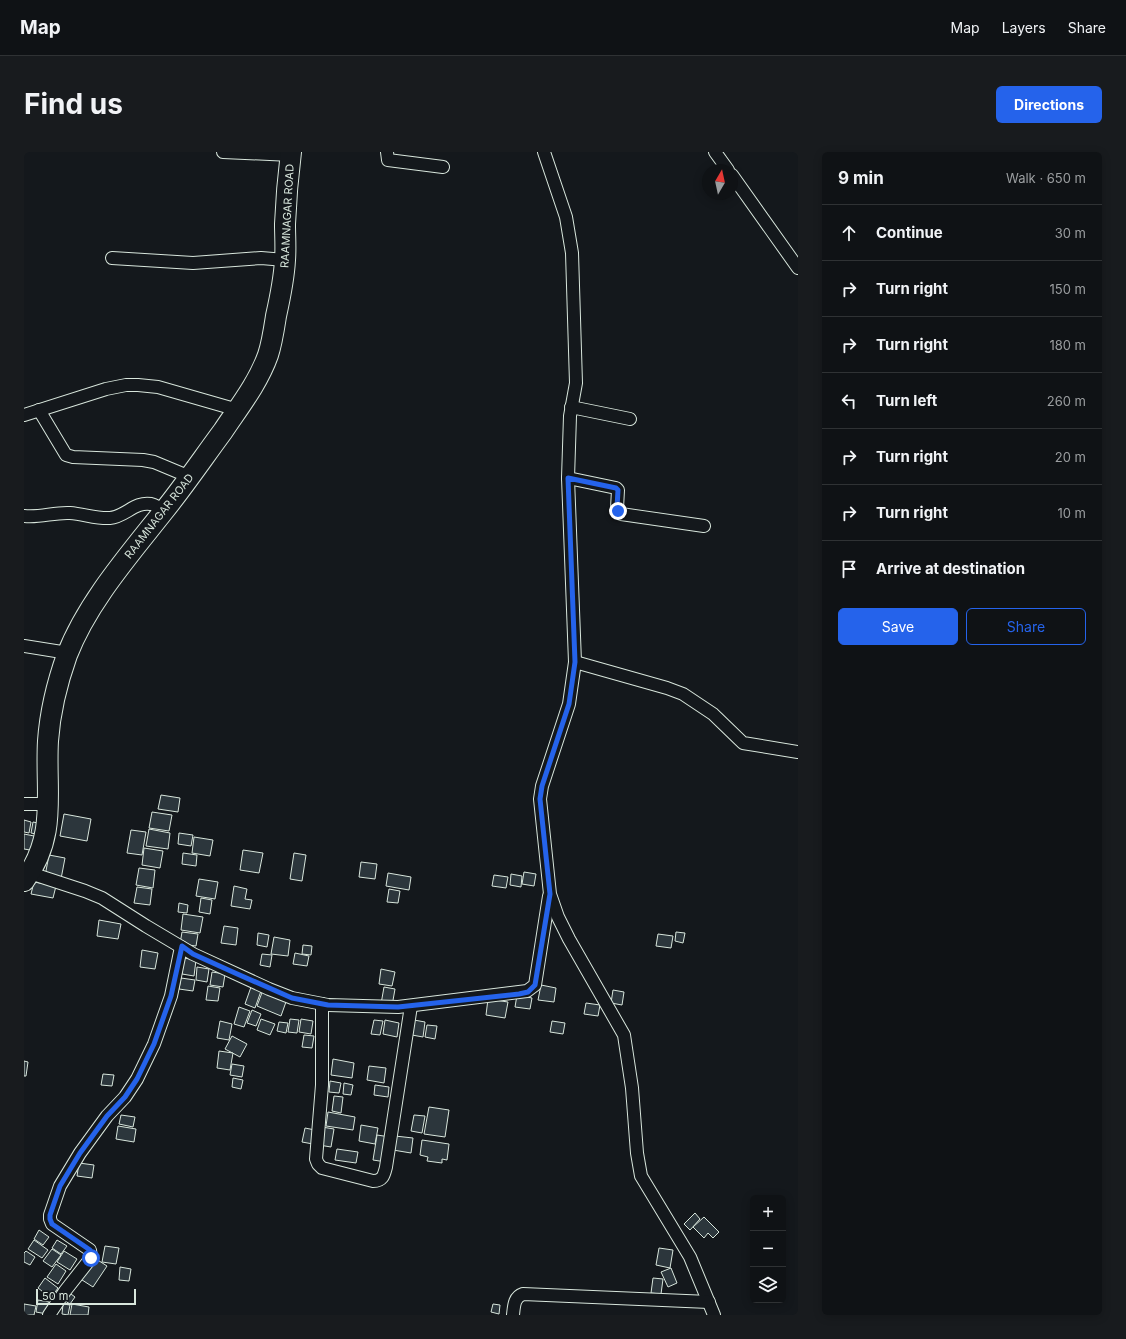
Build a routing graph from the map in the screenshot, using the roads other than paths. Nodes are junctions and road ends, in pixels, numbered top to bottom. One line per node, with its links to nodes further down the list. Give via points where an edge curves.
1 (223, 152): 5 (street)
2 (387, 152): 7 (street, via 387,158 390,160)
3 (544, 152): 12 (street, via 566,218 572,253 576,383)
4 (715, 152): 6 (street)
5 (291, 154): 10 (highway, RAAMNAGAR ROAD, via 285,222)
6 (724, 164)
7 (443, 167)
8 (738, 183): 11 (street)
9 (112, 258): 10 (street, via 193,263 260,258)
10 (285, 260): 14 (highway, RAAMNAGAR ROAD, via 268,355)
11 (798, 268)
12 (571, 407): 16 (street); 18 (street)
13 (38, 410): 14 (street, via 106,389 138,385 158,387); 15 (street); 17 (street, via 66,455 143,460)
14 (238, 410): 17 (highway, RAAMNAGAR ROAD)
15 (24, 415)
16 (630, 419)
17 (190, 477): 19 (highway, RAAMNAGAR ROAD)
18 (568, 478): 21 (street, via 616,488 617,508 621,514); 24 (street)
19 (165, 510): 20 (street, via 152,504 144,504 112,518 71,513); 23 (highway, RAAMNAGAR ROAD, via 104,590 80,626)
20 (24, 516)
21 (704, 526)
22 (24, 646): 23 (street)
23 (68, 653): 27 (highway, RAAMNAGAR ROAD, via 52,708 48,739)
24 (575, 662): 25 (street, via 683,694 713,714 743,743); 29 (street, via 569,704 540,799)
25 (798, 752)
26 (24, 804): 27 (street)
27 (48, 804): 28 (highway, RAAMNAGAR ROAD, via 43,847)
28 (27, 877): 30 (street, via 85,891 102,898)
29 (550, 894): 32 (street, via 535,985 528,992); 33 (street, via 569,939 624,1035 641,1176 690,1257)
30 (182, 946): 31 (street, via 193,954 269,989 292,998); 34 (street, via 166,1015 137,1079 80,1153 60,1186 50,1215 52,1224 90,1250 91,1258)
31 (322, 1004): 32 (street); 32 (street, via 322,1085 316,1159 322,1168 373,1181 383,1178 386,1167)
32 (410, 1006)
33 (709, 1302): 35 (street, via 523,1294 516,1299); 36 (street)
34 (49, 1315)
35 (513, 1315)
36 (714, 1315)

